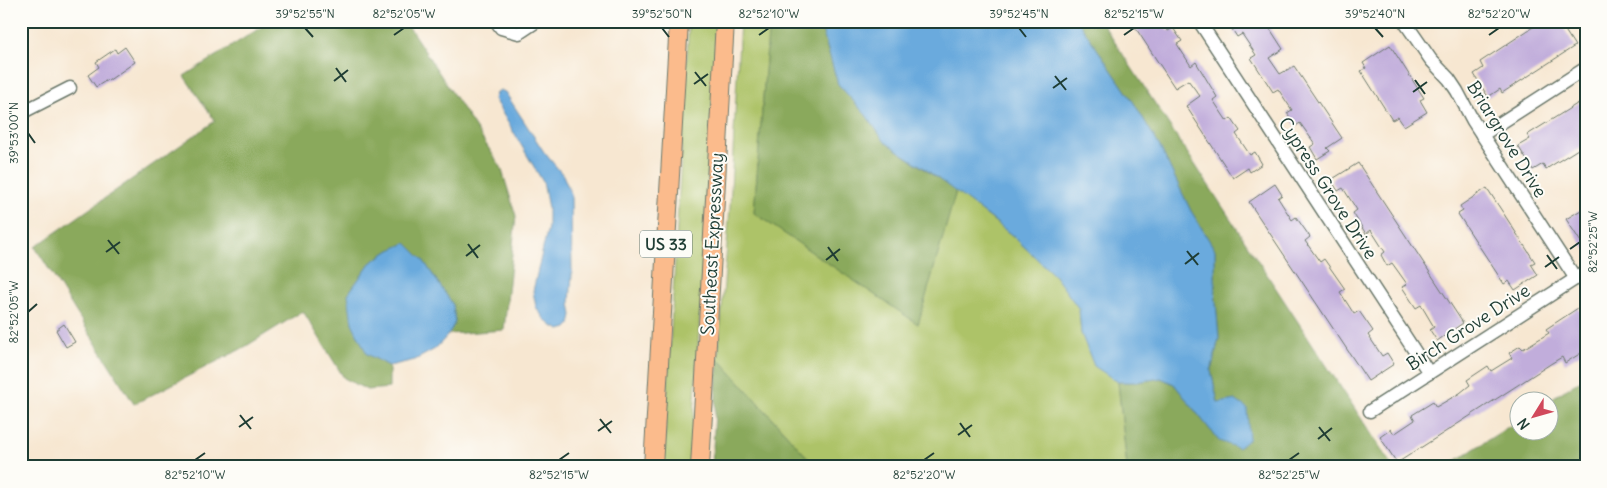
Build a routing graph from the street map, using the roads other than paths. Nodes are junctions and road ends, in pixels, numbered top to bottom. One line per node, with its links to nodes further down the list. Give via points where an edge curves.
1 (496, 21): 2 (street, via 501,28 519,33)
2 (537, 21)
3 (679, 21): 14 (highway, US 33)
4 (725, 21): 15 (highway, Southeast Expressway / US 33)
5 (1199, 21): 12 (street, Cypress Grove Drive)
6 (1404, 21): 10 (street, Briargrove Drive, via 1431,60 1449,79)
7 (1586, 68): 10 (street)
8 (70, 88): 9 (street)
9 (21, 113)
10 (1482, 135): 11 (street, Briargrove Drive)
11 (1581, 275): 12 (street, Birch Grove Drive)
12 (1429, 373): 13 (street, Birch Grove Drive)
13 (1370, 412)
14 (653, 467)
15 (700, 467)

